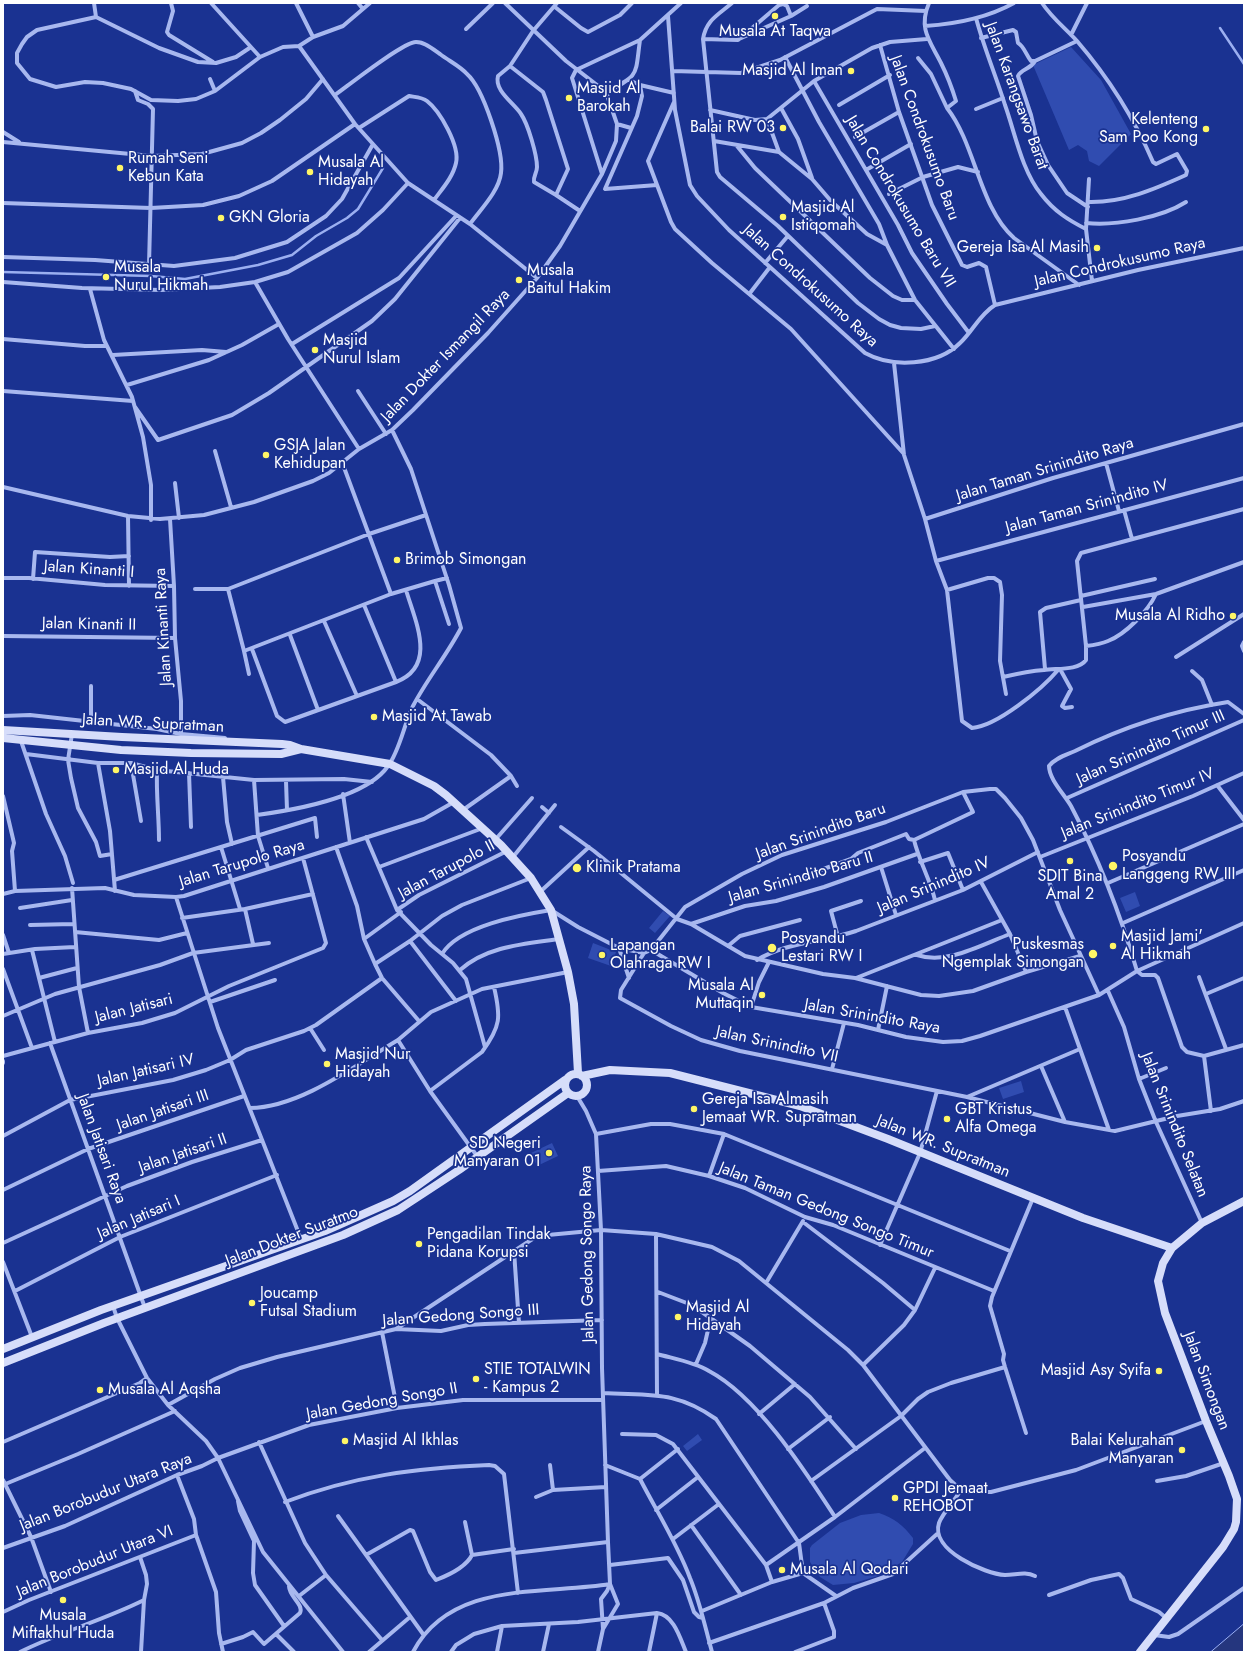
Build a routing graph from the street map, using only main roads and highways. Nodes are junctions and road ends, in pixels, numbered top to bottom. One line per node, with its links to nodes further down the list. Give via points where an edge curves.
1 (3, 730): 3 (main road, Jalan WR. Supratman, via 282,744)
2 (3, 738): 3 (main road, Jalan WR. Supratman, via 191,753 281,754)
3 (301, 750): 4 (main road, Jalan WR. Supratman, via 390,764 434,786 483,828 532,878 550,910 568,972 574,1004)
4 (580, 1074): 5 (main road, via 568,1076); 6 (main road, via 587,1083 586,1089 576,1096); 10 (main road, Jalan WR. Supratman, via 610,1070 670,1073 800,1106 1083,1218)
5 (565, 1080): 6 (main road, via 565,1089); 7 (main road, Jalan Dokter Suratmo)
6 (568, 1093): 9 (main road, Jalan Dokter Suratmo)
7 (394, 1201): 9 (main road); 11 (main road, Jalan Dokter Suratmo, via 301,1240 113,1305)
8 (1244, 1201): 10 (main road, Jalan Simongan, via 1202,1223)
9 (398, 1210): 12 (main road, Jalan Dokter Suratmo, via 343,1235)
10 (1172, 1248): 13 (main road, Jalan Simongan, via 1160,1271 1159,1290 1165,1313 1237,1499 1238,1512 1234,1529 1218,1553 1165,1617)
11 (3, 1349)
12 (3, 1363)
13 (1140, 1652)

